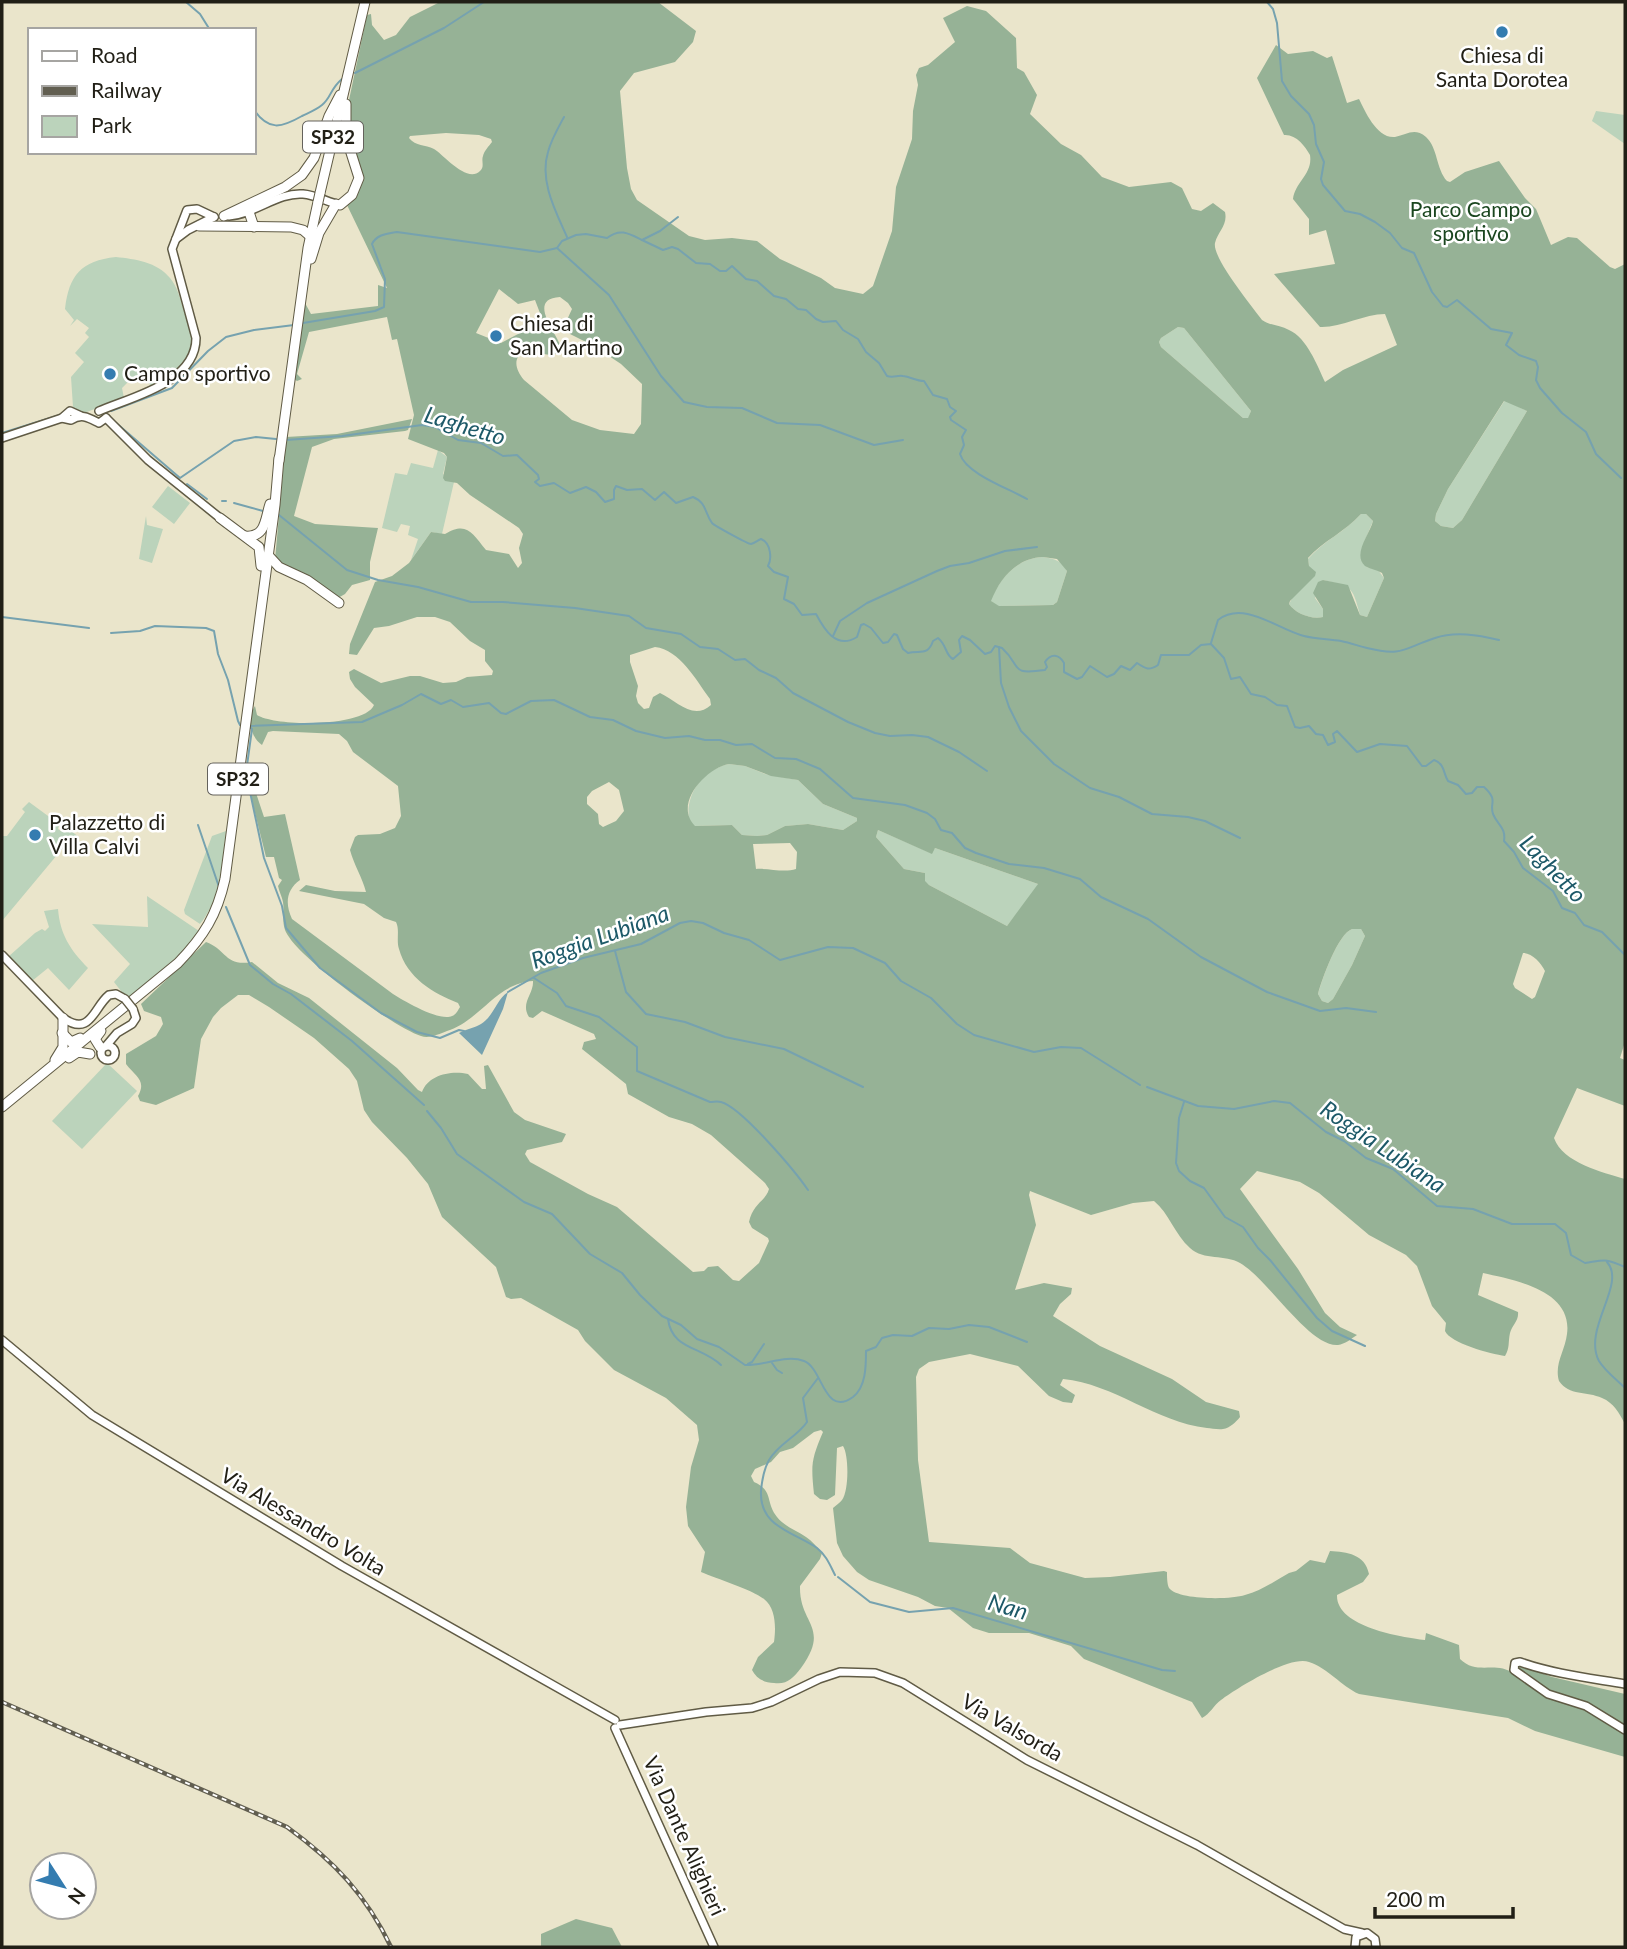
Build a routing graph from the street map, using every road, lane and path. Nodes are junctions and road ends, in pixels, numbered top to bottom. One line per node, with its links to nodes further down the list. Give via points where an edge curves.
1 (365, 2): 2 (main road, SP32)
2 (353, 55): 3 (main road, SP32); 4 (main road, via 345,127 359,178 352,193)
3 (347, 81): 8 (main road, via 314,158 301,177); 11 (main road, SP32)
4 (338, 204): 5 (street, via 299,194); 13 (main road, via 316,241)
5 (249, 212): 8 (street); 10 (main road)
6 (201, 213): 7 (street, via 192,208); 8 (street); 9 (street)
7 (184, 217): 9 (street, via 186,225); 12 (street)
8 (219, 217): 9 (street)
9 (198, 226): 10 (main road); 12 (street)
10 (254, 227): 11 (main road, via 294,227)
11 (310, 236): 13 (main road, SP32)
12 (176, 239): 14 (street, via 173,255 195,349 167,382)
13 (298, 316): 16 (main road, SP32)
14 (86, 417): 15 (street); 18 (street, via 112,427)
15 (2, 438)
16 (279, 458): 17 (main road, SP32); 20 (main road, SP32)
17 (270, 504): 19 (main road, via 261,533); 21 (main road, SP32)
18 (220, 518): 19 (main road)
19 (245, 536): 21 (main road, via 260,549)
20 (268, 555): 22 (main road); 24 (main road, SP32)
21 (261, 566): 25 (main road, SP32)
22 (285, 571): 23 (main road); 24 (main road, via 270,577)
23 (339, 603)
24 (262, 604): 25 (main road, SP32)
25 (257, 632): 27 (main road, SP32, via 220,900 199,941)
26 (2, 955): 29 (street)
27 (127, 1005): 28 (main road, SP32); 29 (street, via 116,994 108,996 91,1020 82,1024); 31 (street, via 136,1015 134,1023); 31 (main road, via 95,1037 95,1042)
28 (113, 1016): 30 (main road, via 74,1042); 34 (main road, SP32)
29 (63, 1018): 30 (main road)
30 (62, 1033): 34 (main road, via 61,1052)
31 (106, 1046): 32 (street); 33 (street); 33 (street, via 114,1050 114,1056)
32 (90, 1054): 33 (street); 34 (main road, via 75,1054)
33 (103, 1058)
34 (49, 1069): 35 (main road, SP32)
35 (2, 1107)
36 (2, 1340): 38 (street, Via Alessandro Volta, via 104,1422 332,1561 570,1693)
37 (1625, 1684): 39 (street, via 1520,1662 1514,1667 1548,1694 1586,1706)
38 (617, 1724): 40 (street, Via Valsorda, via 752,1708 840,1672 875,1673); 44 (street, Via Dante Alighieri)
39 (1625, 1730)
40 (1344, 1929): 41 (street, Via Valsorda); 42 (street, Via Valsorda)
41 (1362, 1933): 42 (street); 43 (street, via 1370,1934)
42 (1355, 1946)
43 (1377, 1946)
44 (715, 1947)

